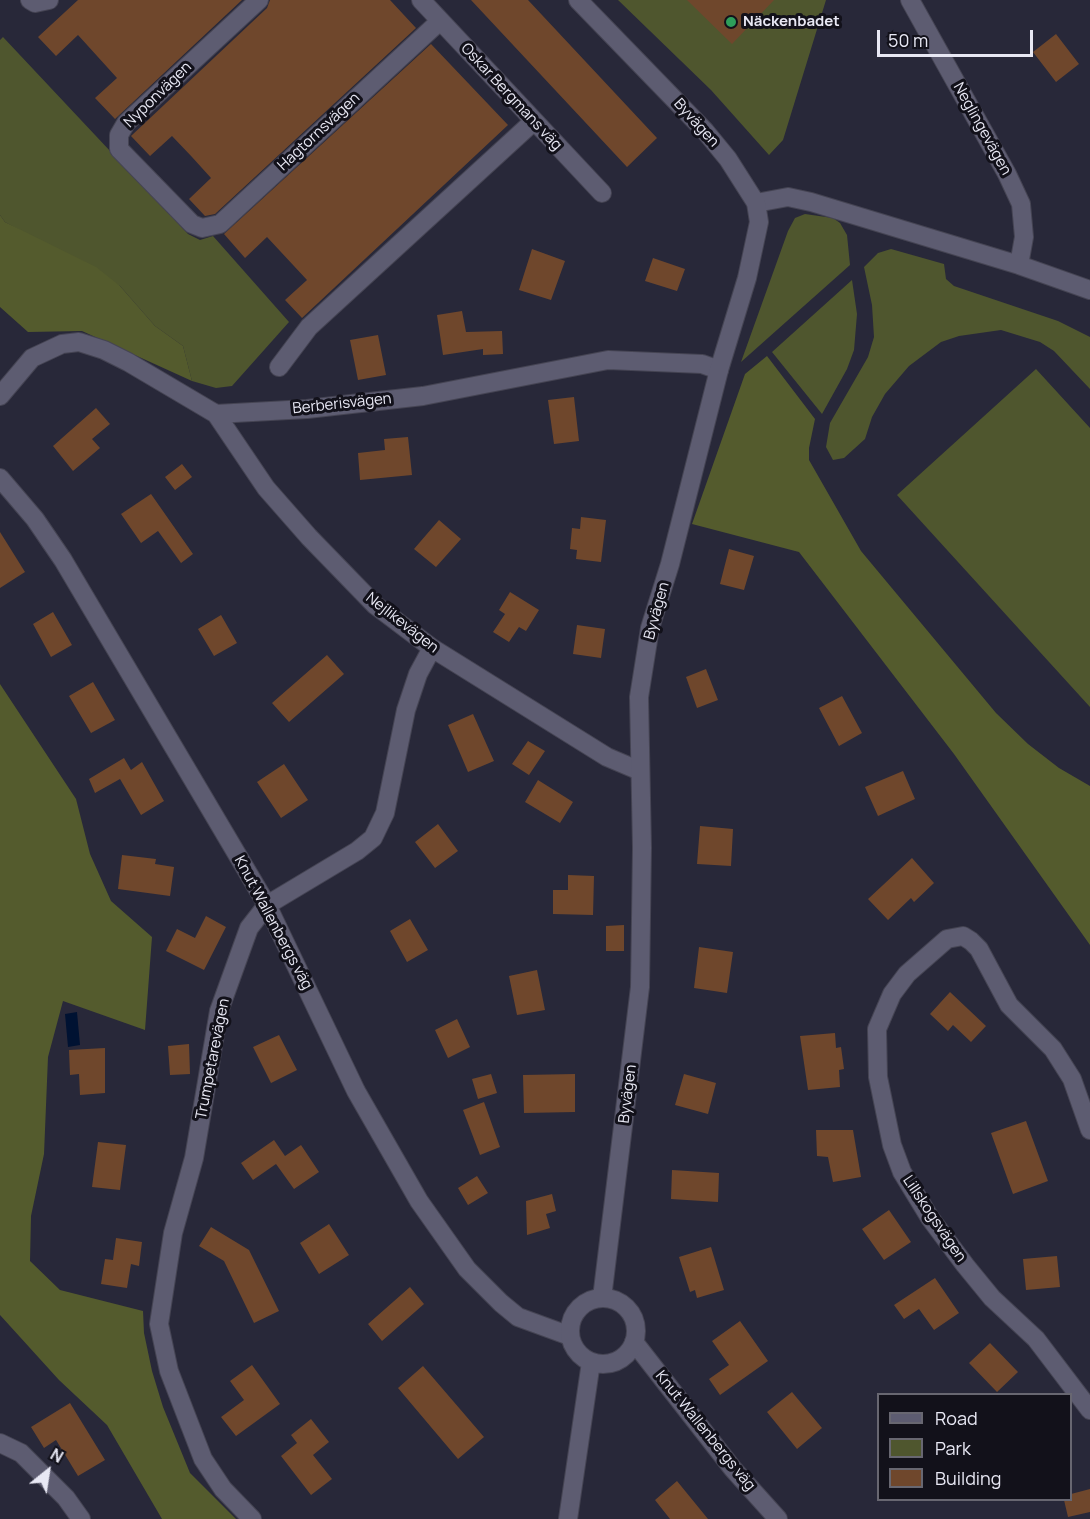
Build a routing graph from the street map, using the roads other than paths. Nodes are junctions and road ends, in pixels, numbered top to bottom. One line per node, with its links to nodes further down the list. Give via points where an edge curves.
1 (30, 0): 2 (street)
2 (50, 0)
3 (259, 0): 11 (street, Nyponvägen, via 126,123 119,135 119,149)
4 (421, 0): 7 (street, Oskar Bergmans väg)
5 (578, 0): 10 (street, Byvägen, via 705,131)
6 (910, 0): 12 (street, Neglingevägen, via 1021,204 1024,228)
7 (440, 21): 8 (street, Oskar Bergmans väg); 11 (street, Hagtornsvägen, via 220,224 202,228)
8 (534, 121): 9 (street, Oskar Bergmans väg); 14 (street, via 309,327)
9 (602, 193)
10 (756, 203): 12 (street, via 788,197 811,202); 15 (street, Byvägen, via 759,222 754,250)
11 (192, 224)
12 (1019, 265): 13 (street)
13 (1090, 290)
14 (279, 367)
15 (720, 370): 17 (street, Berberisvägen, via 702,364 608,360 423,396); 20 (street, Byvägen, via 650,628 639,697)
16 (0, 396): 17 (street, via 32,358 62,344 79,342 128,362)
17 (216, 414): 19 (street, Nejlikevägen, via 266,488 309,537 375,605)
18 (0, 478): 21 (street, Knut Wallenbergs väg, via 63,560)
19 (432, 648): 20 (street, Nejlikevägen, via 607,757); 21 (street, Trumpetarevägen, via 406,710 385,813 373,838 357,852)
20 (640, 771): 23 (street, Byvägen, via 640,987)
21 (267, 905): 24 (street, Knut Wallenbergs väg, via 356,1091 418,1201 467,1269 501,1303 518,1317); 30 (street, Trumpetarevägen, via 249,928 219,1011 194,1158 173,1233 159,1324 169,1371 203,1459 223,1489)
22 (1090, 1130): 27 (street, Lillskogsvägen, via 1053,1049 1009,1005 979,949 963,936 947,939 907,974 892,994 877,1029 878,1077 892,1145 930,1218 965,1265 992,1298 1036,1339)
23 (602, 1298): 24 (street, via 578,1309 570,1324); 25 (street, via 623,1305 631,1313 636,1330)
24 (570, 1336): 26 (street, via 578,1353)
25 (634, 1342): 26 (street, via 621,1359); 32 (street, Knut Wallenbergs väg, via 733,1469)
26 (591, 1362): 31 (street)
27 (1090, 1410)
28 (0, 1443): 29 (street, via 21,1453 66,1498)
29 (81, 1519)
30 (252, 1519)
31 (568, 1519)
32 (778, 1519)

